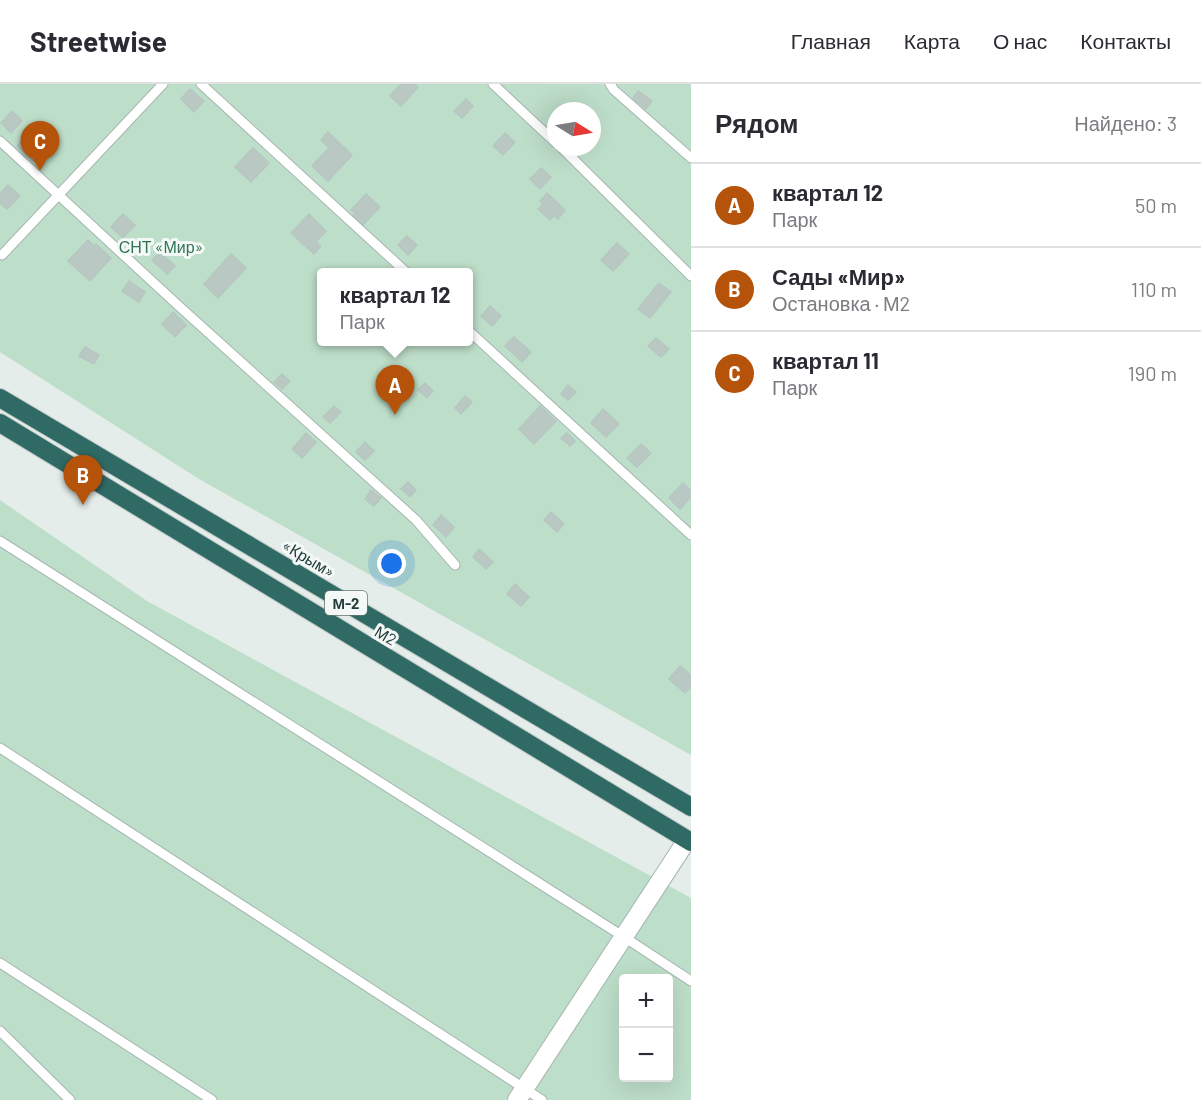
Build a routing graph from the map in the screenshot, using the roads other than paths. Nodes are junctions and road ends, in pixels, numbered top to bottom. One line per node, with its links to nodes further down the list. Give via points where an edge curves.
1 (163, 84): 9 (lane)
2 (201, 84): 11 (lane)
3 (493, 84): 5 (lane)
4 (610, 84): 8 (lane)
5 (547, 135)
6 (0, 141): 9 (lane)
7 (570, 156): 12 (lane)
8 (691, 158)
9 (58, 195): 10 (lane); 18 (lane, via 416,520)
10 (2, 255)
11 (401, 268)
12 (691, 276)
13 (473, 335): 16 (lane)
14 (0, 398): 20 (highway, «Крым» / М-2)
15 (0, 423): 21 (highway, М2)
16 (691, 535)
17 (0, 541): 22 (lane)
18 (455, 566)
19 (0, 748): 26 (lane)
20 (691, 807)
21 (689, 841): 22 (street)
22 (624, 937): 24 (lane); 26 (street)
23 (0, 963): 28 (lane)
24 (691, 981)
25 (0, 1031): 27 (lane)
26 (521, 1094): 29 (lane)
27 (70, 1100)
28 (212, 1100)
29 (542, 1100)

